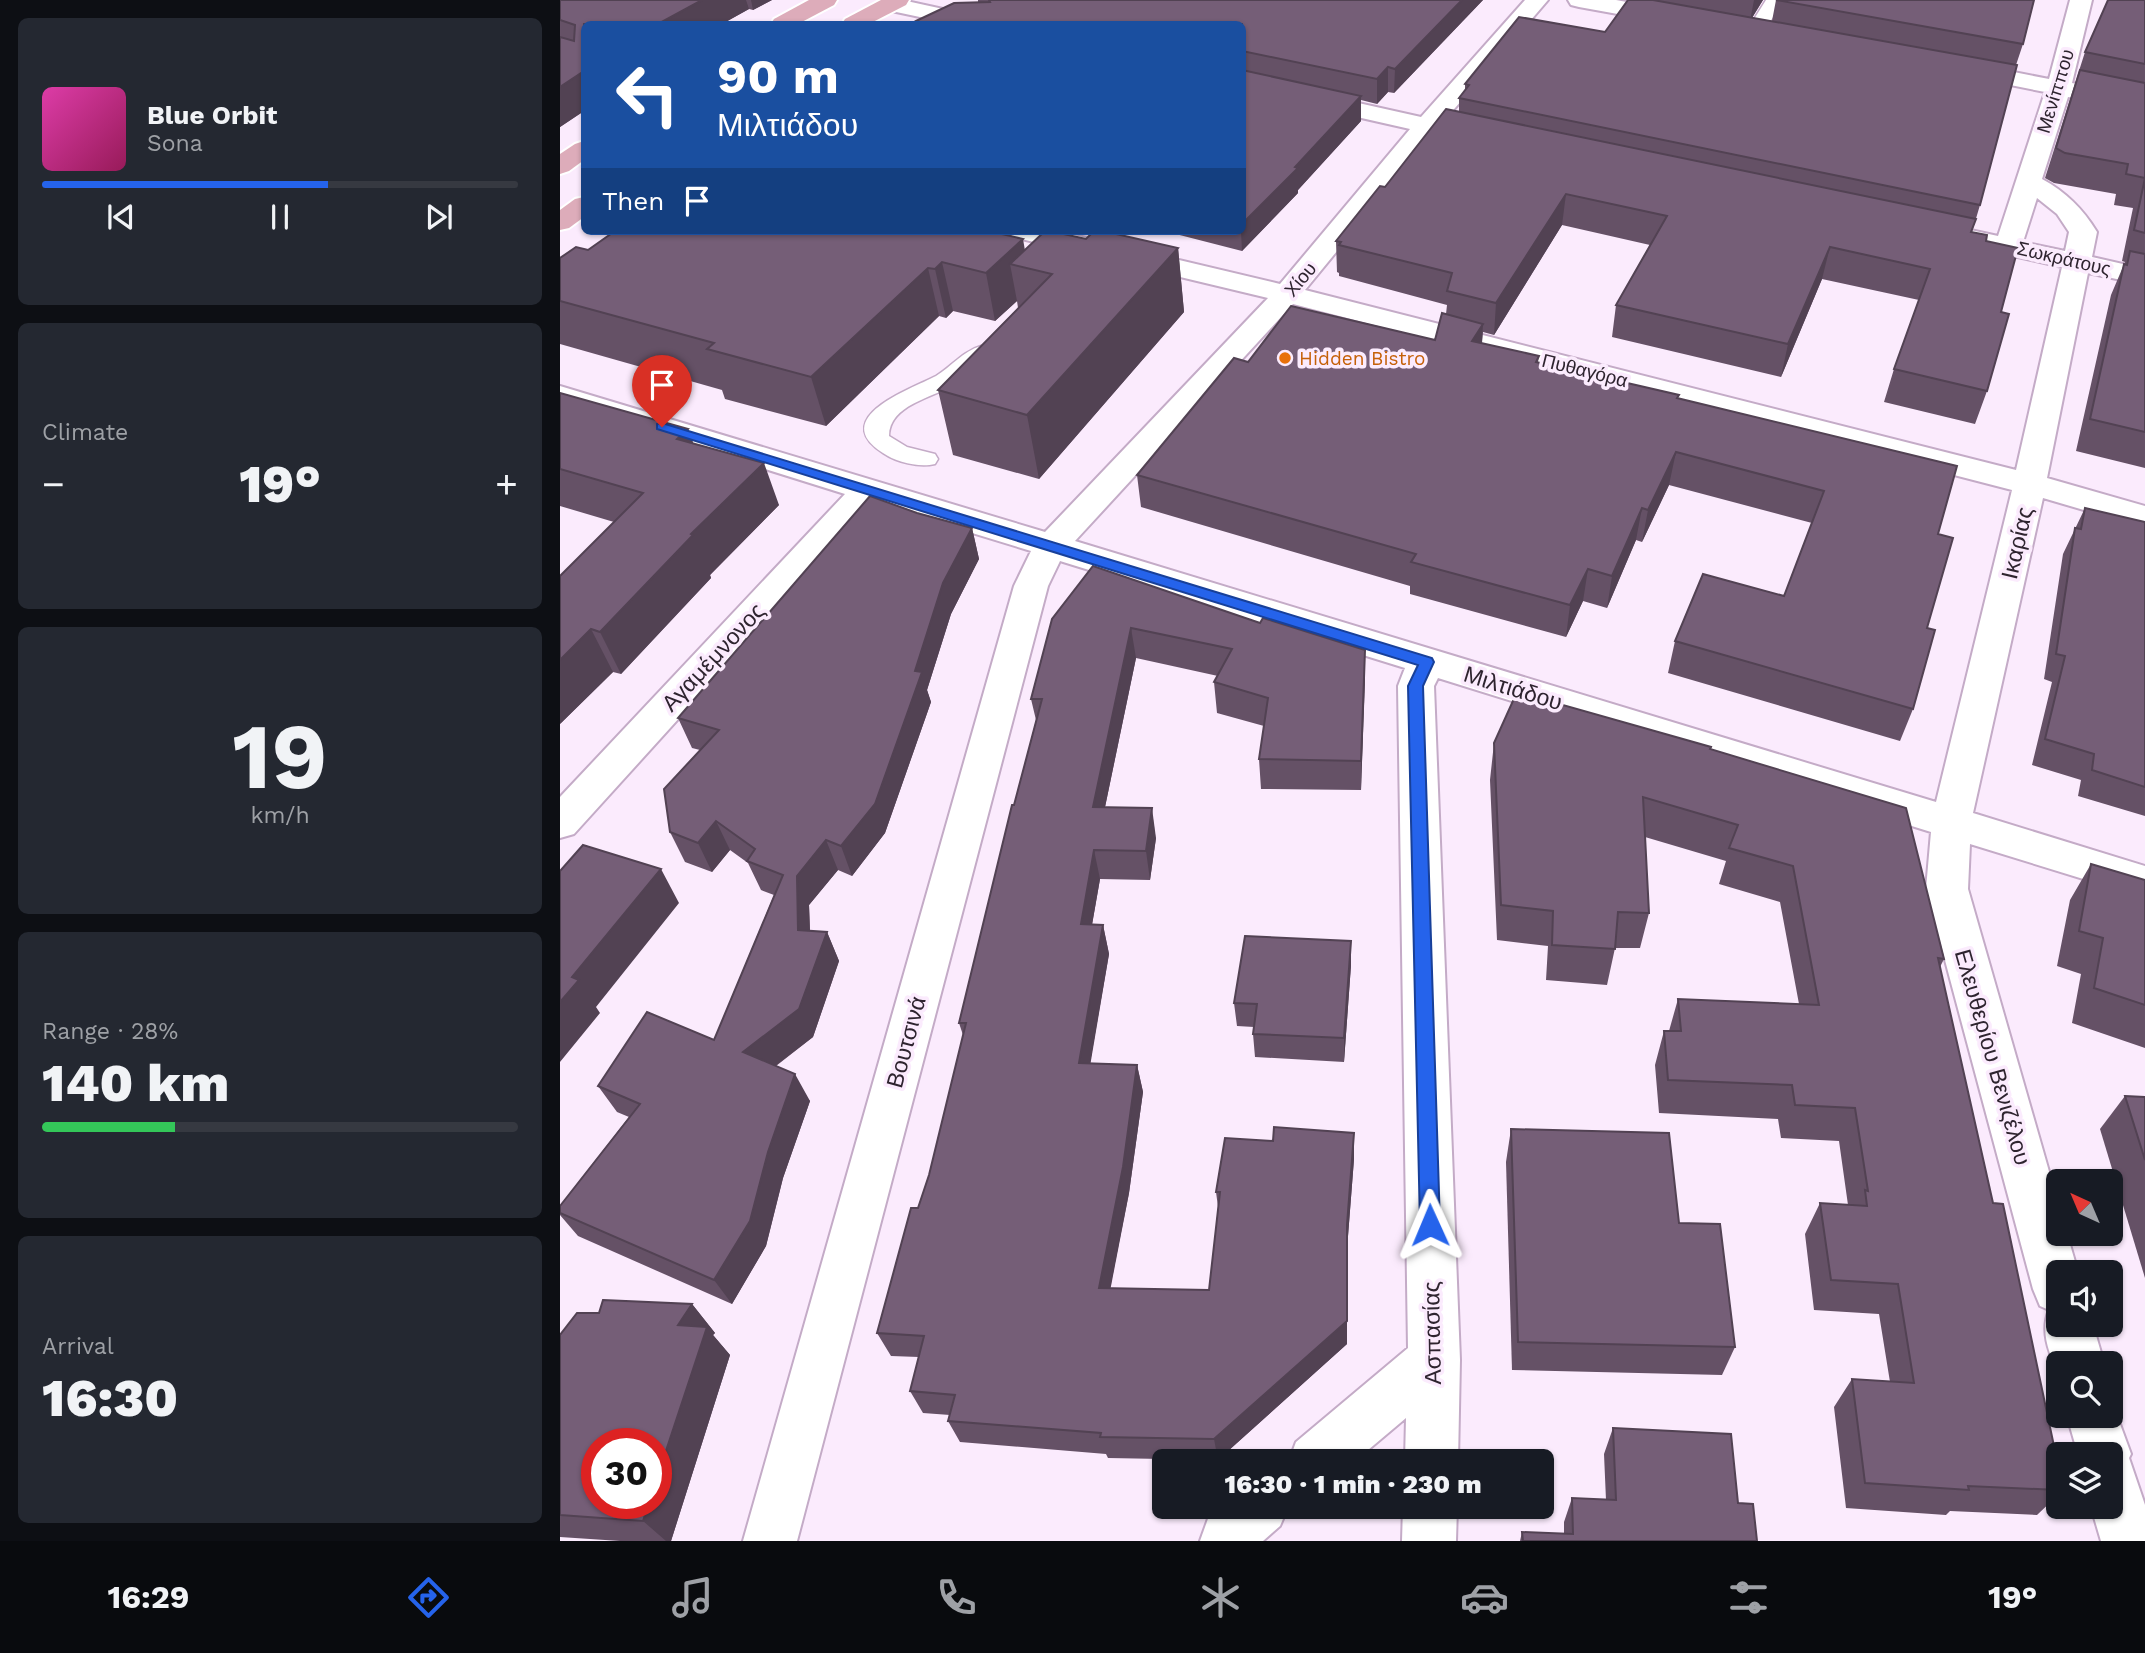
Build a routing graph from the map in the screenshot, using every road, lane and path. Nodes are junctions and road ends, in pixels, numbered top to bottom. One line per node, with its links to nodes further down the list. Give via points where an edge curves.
1 (826, 0): 9 (main road)
2 (967, 0): 8 (street)
3 (1537, 0): 19 (street, Χίου)
4 (1578, 0): 11 (street)
5 (1776, 0): 13 (lane)
6 (2081, 0): 17 (street, Μενίππου)
7 (894, 2): 8 (street); 10 (main road)
8 (931, 20)
9 (788, 21)
10 (859, 21)
11 (1701, 22)
12 (1728, 27): 13 (street)
13 (1755, 32): 14 (street)
14 (1782, 37)
15 (1940, 65): 17 (street)
16 (1246, 85): 19 (street)
17 (2059, 87): 18 (street); 23 (street, Μενίππου)
18 (2145, 105)
19 (1427, 125): 20 (street); 31 (street, Χίου)
20 (1467, 134)
21 (581, 151): 22 (main road)
22 (560, 166)
23 (2027, 181): 28 (street, Μενίππου); 29 (street, via 2076,218 2083,232)
24 (581, 207): 25 (main road)
25 (560, 222)
26 (1940, 232): 28 (street, Σωκράτους)
27 (1032, 235): 31 (street, Πυθαγόρα, via 1078,256)
28 (2008, 246): 29 (street, Σωκράτους)
29 (2078, 262): 30 (street, Σωκράτους); 35 (street, Ικαρίας)
30 (2145, 276)
31 (1287, 294): 35 (street, Πυθαγόρα); 38 (street, Χίου)
32 (1000, 334): 34 (lane, via 971,363 884,413 877,425 877,439 899,453)
33 (560, 395): 36 (street, Μιλτιάδου)
34 (926, 458)
35 (2030, 484): 37 (street, Πυθαγόρα); 40 (street, Ικαρίας)
36 (866, 491): 38 (street, Μιλτιάδου); 41 (street, Αγαμέμνονος)
37 (2145, 517)
38 (1050, 547): 39 (street, Μιλτιάδου); 50 (street, Βουτσινά, via 1031,586)
39 (1426, 662): 40 (street, Μιλτιάδου); 44 (street, Ασπασίας, via 1416,686)
40 (1951, 822): 42 (street, Μιλτιάδου); 43 (street, Ελευθερίου Βενιζέλου, via 1947,889)
41 (560, 823)
42 (2145, 882)
43 (2050, 1260)
44 (1434, 1360): 45 (street); 46 (street, Ασπασίας)
45 (1329, 1449)
46 (1431, 1449)
47 (1247, 1519): 51 (street)
48 (1430, 1519): 52 (street)
49 (2122, 1519): 53 (street)
50 (770, 1541)
51 (1227, 1541)
52 (1429, 1541)
53 (2128, 1541)

